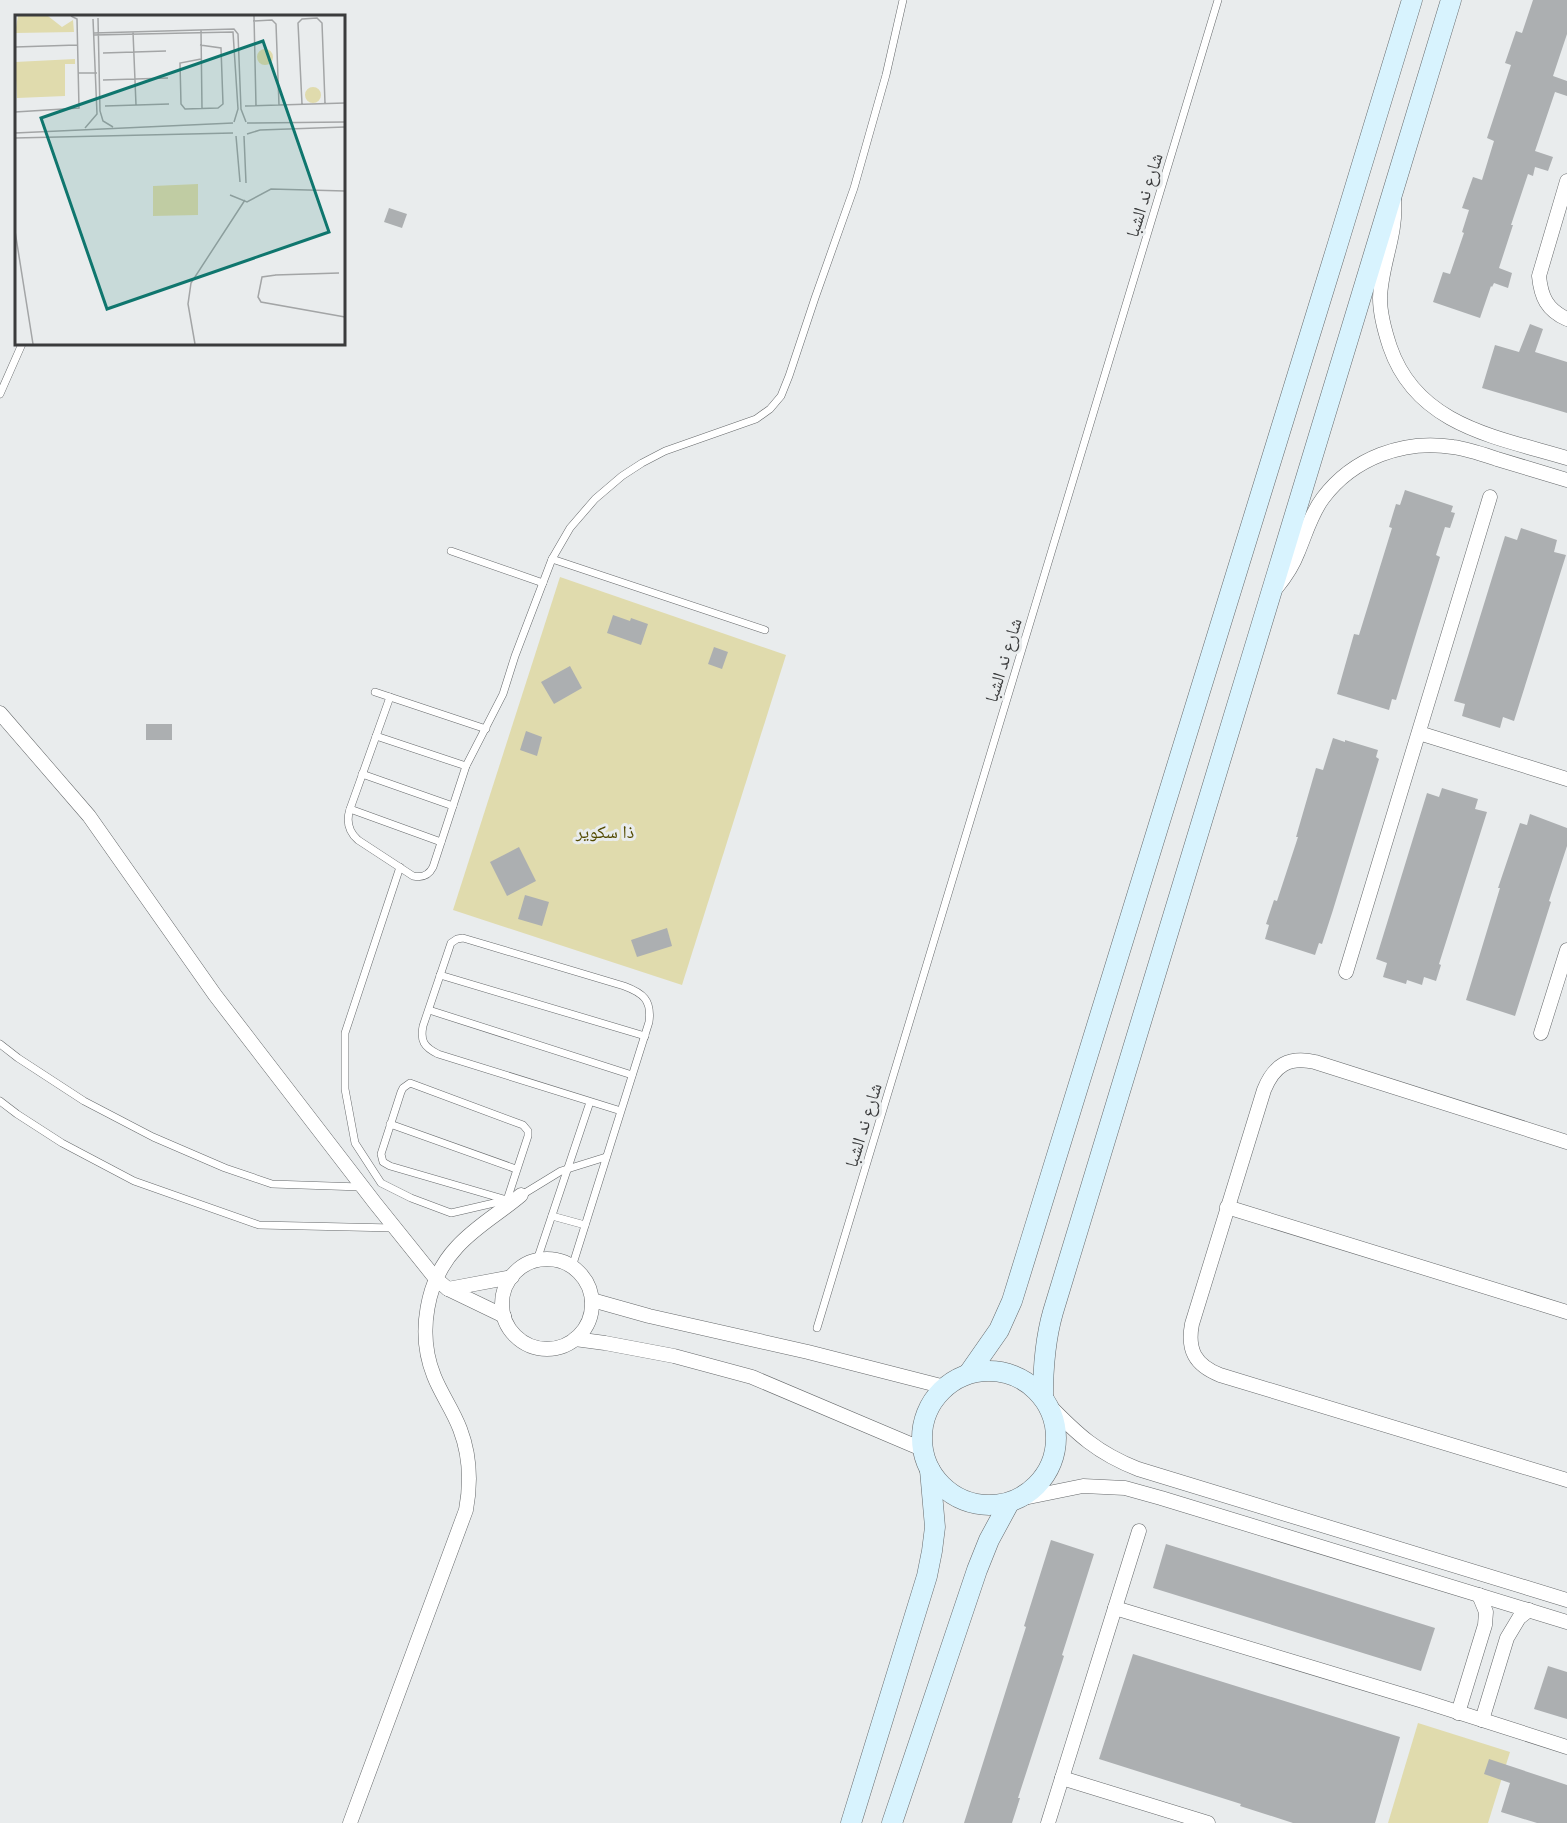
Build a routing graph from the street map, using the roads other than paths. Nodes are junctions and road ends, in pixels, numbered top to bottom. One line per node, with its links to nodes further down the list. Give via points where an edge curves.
1 (903, 0): 14 (lane, via 854,188 781,396 756,419 665,451 622,476 582,513)
2 (1218, 0): 62 (lane, شارع ند الشبا)
3 (1412, 0): 64 (main road, via 1012,1301 995,1337)
4 (1451, 0): 6 (main road)
5 (1567, 181): 7 (street, via 1539,276 1540,291 1547,305)
6 (1393, 193): 10 (street, via 1394,230 1384,264 1380,302 1384,330 1403,375 1425,402 1453,421); 16 (main road)
7 (1567, 319)
8 (22, 345): 9 (lane)
9 (0, 394)
10 (1567, 458)
11 (1567, 480): 16 (street, via 1452,446 1406,447 1372,458 1342,477 1323,498 1294,562)
12 (1490, 497): 22 (street)
13 (451, 551): 15 (lane)
14 (552, 559): 15 (lane); 17 (lane)
15 (543, 583): 21 (lane, via 503,694)
16 (1267, 601): 66 (main road, via 1053,1312 1043,1368)
17 (765, 630)
18 (375, 692): 19 (lane)
19 (390, 697): 21 (lane); 23 (lane)
20 (0, 713): 47 (street, via 89,816 215,995)
21 (486, 729): 24 (lane)
22 (1419, 733): 26 (street); 32 (street)
23 (376, 736): 24 (lane); 25 (lane)
24 (466, 766): 27 (lane)
25 (362, 774): 27 (lane); 28 (lane)
26 (1567, 779)
27 (453, 806): 29 (lane)
28 (350, 809): 29 (lane); 30 (lane, via 347,820 353,836)
29 (441, 842): 30 (lane, via 434,867 427,874 413,876)
30 (400, 867): 49 (lane, via 345,1033 345,1089 355,1143 381,1183 411,1198 451,1213)
31 (1567, 950): 35 (street)
32 (1346, 972)
33 (440, 975): 34 (lane); 36 (lane); 36 (lane, via 451,943 463,938 634,990 648,1003)
34 (429, 1010): 38 (lane); 40 (lane, via 422,1035 429,1049)
35 (1541, 1033)
36 (645, 1036): 38 (lane)
37 (0, 1044): 47 (lane, via 84,1101 225,1168 272,1184)
38 (633, 1075): 41 (lane)
39 (0, 1101): 53 (lane, via 63,1143 134,1181 259,1225)
40 (590, 1102): 41 (lane); 45 (lane)
41 (621, 1111): 44 (lane)
42 (390, 1124): 46 (lane); 46 (lane, via 403,1088 415,1084 526,1128 528,1136); 49 (lane, via 381,1154 386,1165)
43 (1567, 1142): 50 (street, via 1302,1059 1278,1068 1269,1078)
44 (606, 1157): 45 (lane); 52 (lane)
45 (568, 1168): 48 (lane); 51 (lane)
46 (516, 1169): 49 (lane)
47 (363, 1187): 53 (street)
48 (521, 1195): 49 (lane); 57 (street, via 468,1236)
49 (507, 1200)
50 (1227, 1207): 60 (street); 69 (street, via 1190,1337 1198,1362 1208,1370)
51 (552, 1216): 52 (lane); 54 (lane)
52 (585, 1225): 55 (lane)
53 (396, 1228): 57 (street)
54 (537, 1260): 55 (street, via 555,1260); 56 (street)
55 (572, 1267): 59 (street, via 586,1281)
56 (512, 1276): 58 (street); 61 (street, via 503,1295)
57 (436, 1279): 58 (street); 81 (street, via 426,1314 426,1344 433,1374 465,1446 469,1494)
58 (448, 1289): 61 (street)
59 (592, 1300): 63 (street, via 588,1323); 65 (street)
60 (1567, 1312)
61 (504, 1316): 63 (street, via 513,1334 530,1346 550,1349)
62 (817, 1328)
63 (575, 1339): 67 (street, via 645,1350 752,1377)
64 (969, 1373): 65 (main road); 66 (main road, via 985,1370 1018,1376)
65 (945, 1387): 67 (main road, via 926,1415)
66 (1045, 1400): 70 (main road, via 1057,1439 1054,1457 1034,1488); 73 (street, via 1092,1446 1138,1469)
67 (922, 1449): 68 (main road)
68 (930, 1470): 70 (main road, via 939,1483 963,1501 993,1506); 82 (main road, via 935,1527 927,1576)
69 (1567, 1480)
70 (1014, 1501): 72 (street, via 1083,1486 1125,1488); 83 (main road, via 989,1539 977,1570)
71 (1138, 1531): 74 (street)
72 (1479, 1595): 75 (street); 77 (street, via 1486,1612 1485,1625)
73 (1567, 1600)
74 (1115, 1608): 77 (street); 80 (street)
75 (1528, 1610): 76 (street); 78 (street, via 1510,1630)
76 (1567, 1622)
77 (1458, 1713): 78 (street)
78 (1482, 1720): 79 (street)
79 (1567, 1747)
80 (1062, 1778): 84 (street); 85 (street)
81 (350, 1823)
82 (851, 1823)
83 (892, 1823)
84 (1048, 1823)
85 (1209, 1823)

